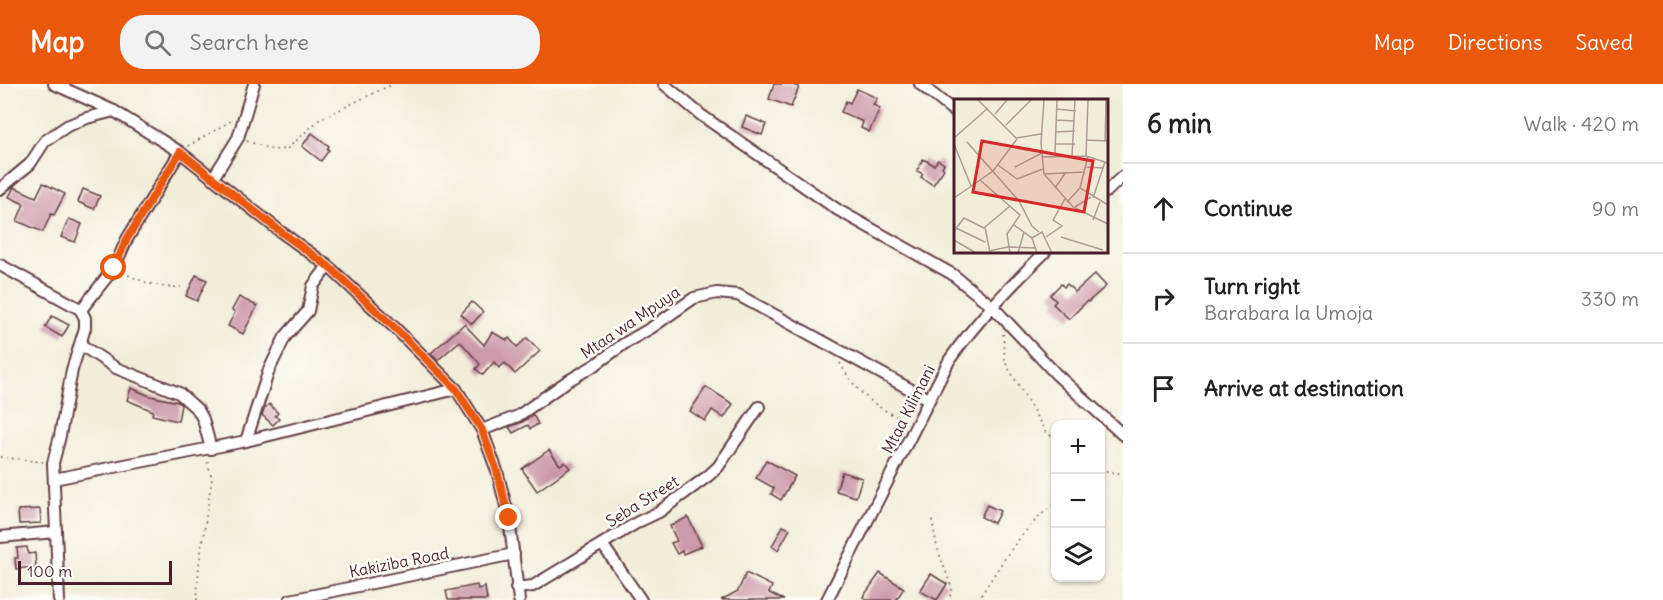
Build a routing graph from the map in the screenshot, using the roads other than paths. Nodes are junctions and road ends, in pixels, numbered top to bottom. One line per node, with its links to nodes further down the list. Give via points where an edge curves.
1 (54, 84): 5 (street)
2 (254, 84): 9 (street, via 238,138)
3 (664, 84): 15 (street, via 701,115 838,210 952,274)
4 (920, 84): 6 (street)
5 (114, 111): 7 (street); 10 (street, via 77,122 45,141 30,164)
6 (954, 111)
7 (180, 152): 9 (street); 16 (street, via 127,239 114,268)
8 (1123, 176): 11 (street)
9 (213, 177): 14 (street)
10 (0, 189)
11 (1108, 191)
12 (1043, 254): 15 (street, Mtaa Kilimani)
13 (0, 265): 16 (street)
14 (328, 266): 18 (street); 23 (street, via 313,286 309,310 285,337 269,370)
15 (992, 306): 19 (street, Mtaa Kilimani, via 950,359); 22 (street, via 1056,374)
16 (81, 310): 17 (street, via 85,318)
17 (81, 345): 24 (street, via 116,368 179,393 203,419); 25 (street, via 53,463)
18 (456, 389): 21 (street); 23 (street)
19 (928, 399): 21 (street, Mtaa wa Mpuya, via 738,296 717,293 694,298 518,416); 35 (street, Mtaa Kilimani)
20 (759, 407): 28 (street, Seba Street, via 718,467 659,512)
21 (482, 430): 29 (street, via 509,518)
22 (1123, 435)
23 (246, 441): 24 (street)
24 (207, 449): 25 (street)
25 (54, 479): 26 (street)
26 (56, 532): 27 (street); 31 (street)
27 (0, 537)
28 (602, 544): 30 (street, Seba Street, via 533,586); 34 (street)
29 (513, 554): 30 (street); 32 (street, Kakiziba Road)
30 (516, 588): 33 (street)
31 (59, 600)
32 (290, 600)
33 (519, 600)
34 (641, 600)
35 (827, 600)

